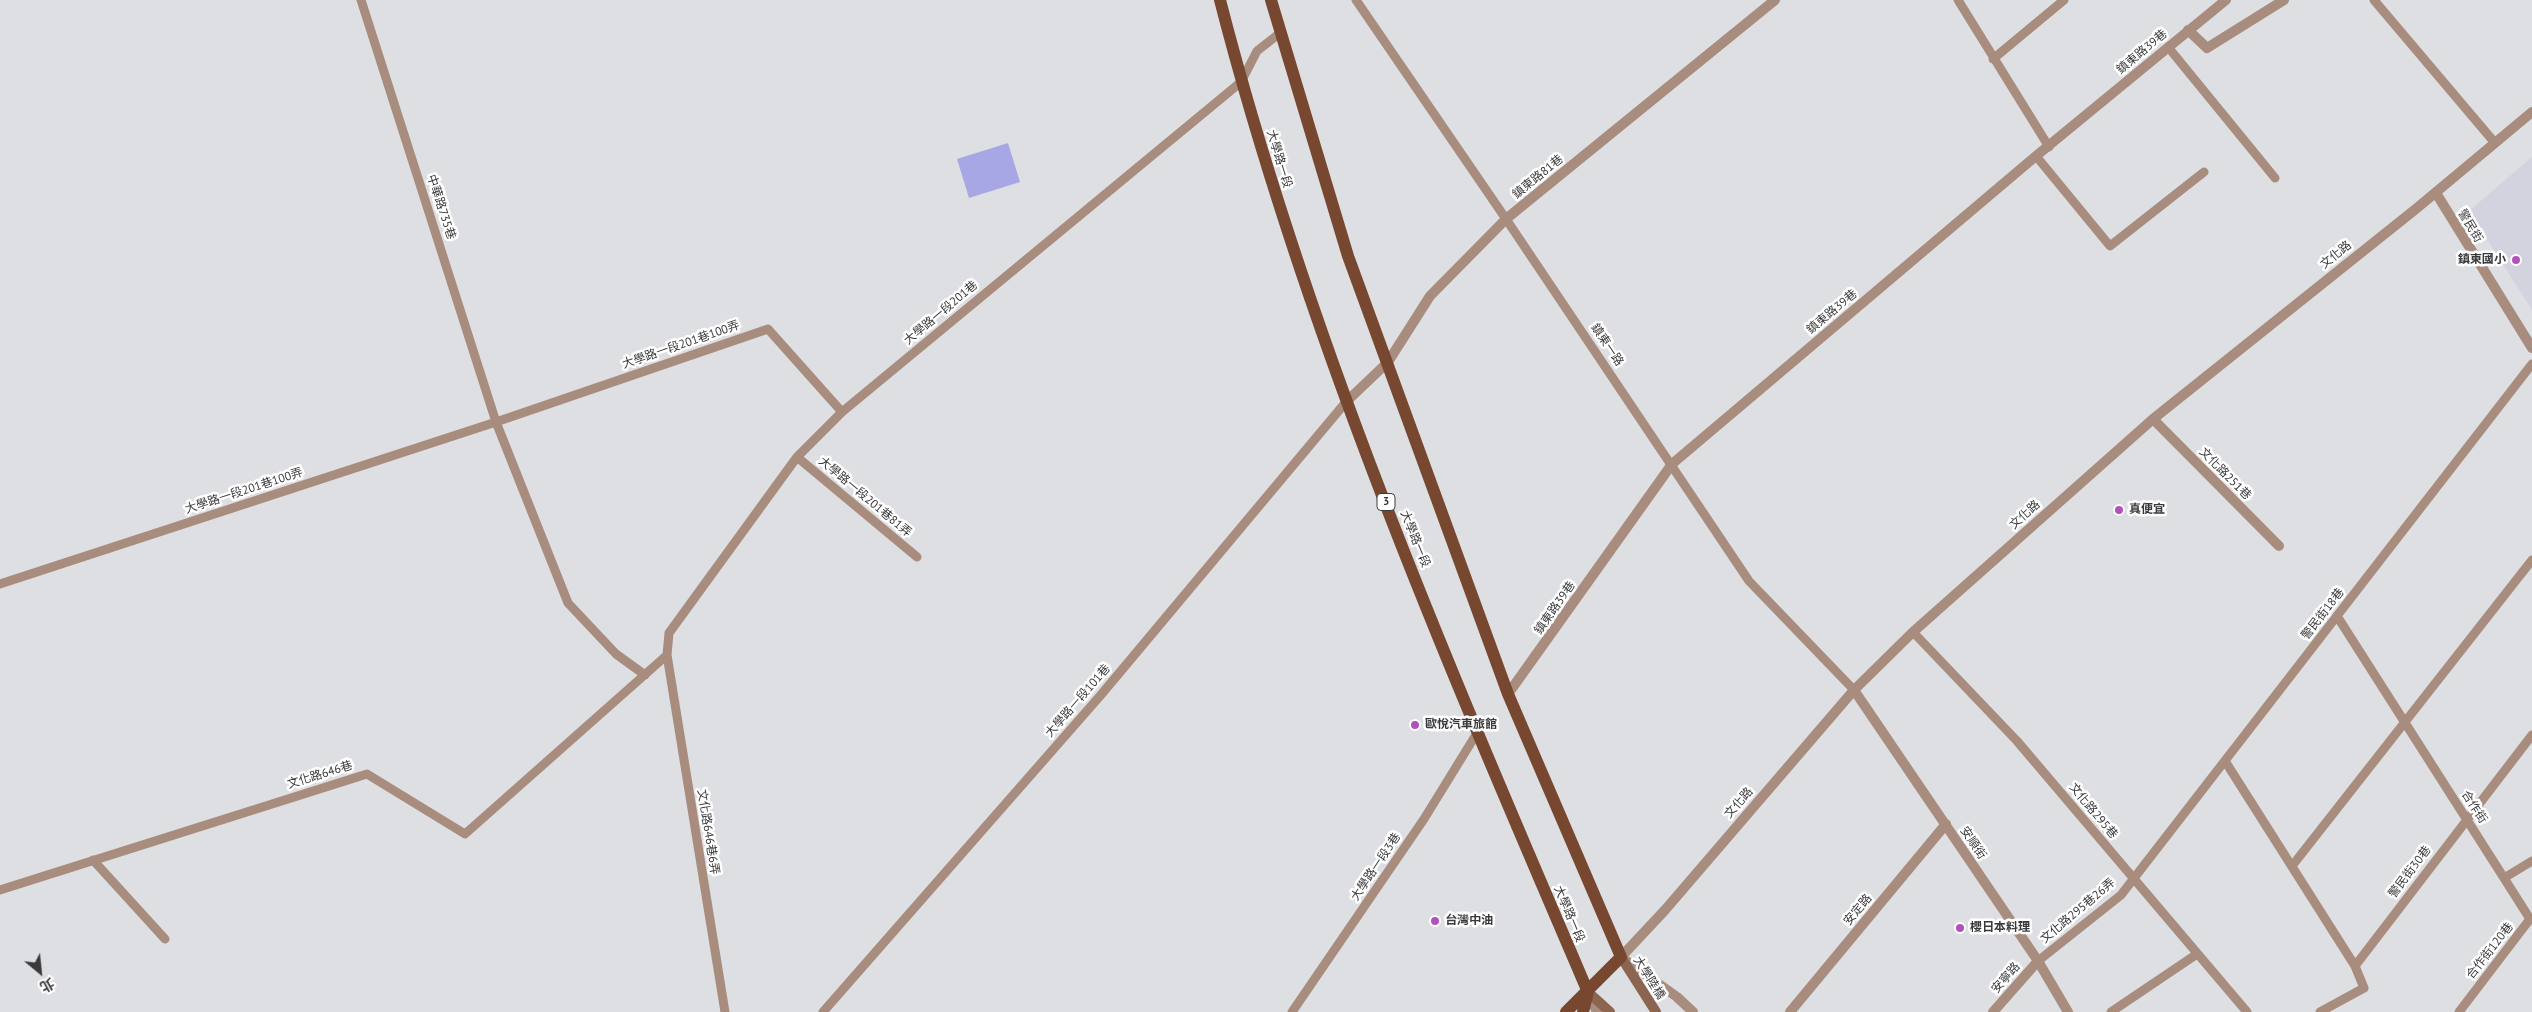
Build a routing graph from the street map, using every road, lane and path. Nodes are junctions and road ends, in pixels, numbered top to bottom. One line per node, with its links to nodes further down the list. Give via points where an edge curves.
1 (361, 0): 30 (lane, 中華路735巷)
2 (1220, 0): 15 (main road, 大學路一段 / 3)
3 (1271, 0): 12 (main road)
4 (1356, 0): 23 (lane, 鎮東一路)
5 (1775, 0): 23 (street, 鎮東路81巷)
6 (1958, 0): 14 (lane)
7 (2064, 0): 14 (lane)
8 (2226, 0): 11 (street, 鎮東路39巷)
9 (2284, 0): 11 (street, via 2207,48)
10 (2374, 0): 17 (lane)
11 (2188, 30): 13 (street, 鎮東路39巷)
12 (1280, 33): 15 (lane, 大學路一段201巷, via 1257,51); 25 (main road, via 1348,256)
13 (2168, 47): 18 (street, 鎮東路39巷); 21 (lane)
14 (1993, 58): 18 (lane)
15 (1241, 82): 27 (main road, 大學路一段 / 3, via 1311,306); 28 (lane, 大學路一段201巷)
16 (2532, 112): 17 (street, 文化路)
17 (2495, 143): 22 (street, 文化路)
18 (2049, 147): 19 (street, 鎮東路39巷)
19 (2036, 156): 20 (lane, via 2110,246); 32 (street, 鎮東路39巷)
20 (2204, 172)
21 (2275, 178)
22 (2436, 193): 24 (street, 警民街); 29 (street, 文化路)
23 (1506, 219): 25 (street, 鎮東路81巷, via 1430,296); 32 (lane, 鎮東一路)
24 (2532, 348)
25 (1388, 362): 27 (street, 鎮東路81巷); 42 (main road)
26 (2532, 364): 37 (lane, 警民街18巷)
27 (1346, 402): 44 (main road, 大學路一段 / 3); 62 (lane, 大學路一段101巷, via 1100,696)
28 (842, 412): 30 (lane, 大學路一段201巷100弄, via 768,329); 31 (lane, 大學路一段201巷)
29 (2152, 419): 33 (street, 文化路251巷); 38 (street, 文化路)
30 (496, 422): 36 (lane, 大學路一段201巷100弄); 40 (lane, via 568,602 616,654)
31 (797, 457): 34 (lane, 大學路一段201巷81弄); 39 (lane, 大學路一段201巷, via 669,633)
32 (1672, 464): 41 (lane, 鎮東一路, via 1749,581); 42 (street, 鎮東路39巷)
33 (2279, 546)
34 (917, 557)
35 (2532, 560): 43 (lane)
36 (0, 584)
37 (2337, 616): 43 (lane, 合作街); 46 (lane, 警民街18巷)
38 (1913, 632): 41 (street, 文化路); 52 (lane, 文化路295巷, via 2017,741)
39 (667, 655): 40 (lane, 文化路646巷); 61 (lane, 文化路646巷6弄)
40 (645, 675): 49 (lane, 文化路646巷, via 465,834 367,774)
41 (1854, 690): 48 (street, 安順街); 57 (street, 文化路)
42 (1508, 694): 57 (main road)
43 (2404, 722): 47 (lane, 合作街); 51 (lane)
44 (1477, 733): 60 (main road, 大學路一段 / 3); 63 (lane, 大學路一段3巷, via 1424,819)
45 (2532, 735): 47 (lane, 警民街30巷)
46 (2225, 761): 51 (lane); 52 (lane, 警民街18巷)
47 (2467, 819): 53 (lane, 合作街); 59 (lane, 警民街30巷)
48 (1946, 824): 58 (street, 安順街); 70 (street, 安定路)
49 (93, 860): 54 (lane, 文化路646巷); 55 (lane)
50 (2532, 861): 53 (lane)
51 (2292, 866): 59 (lane)
52 (2133, 878): 56 (lane, 文化路295巷); 58 (lane, 文化路295巷26弄, via 2121,895)
53 (2504, 878): 76 (lane, 合作街120巷, via 2530,920)
54 (0, 890)
55 (165, 939)
56 (2197, 954): 73 (lane); 74 (lane, 文化路295巷)
57 (1621, 957): 60 (main road, 文化路); 68 (street, 大學陸橋); 69 (street)
58 (2038, 961): 71 (street, 安寧路); 72 (street, 安順街)
59 (2355, 966): 75 (lane, via 2364,988)
60 (1588, 992): 64 (main road, 文化路); 65 (main road, 文化路); 66 (street); 67 (street)
61 (725, 1012)
62 (823, 1012)
63 (1292, 1012)
64 (1566, 1012)
65 (1583, 1012)
66 (1597, 1012)
67 (1610, 1012)
68 (1656, 1012)
69 (1693, 1012)
70 (1790, 1012)
71 (1993, 1012)
72 (2068, 1012)
73 (2112, 1012)
74 (2246, 1012)
75 (2320, 1012)
76 (2458, 1012)

